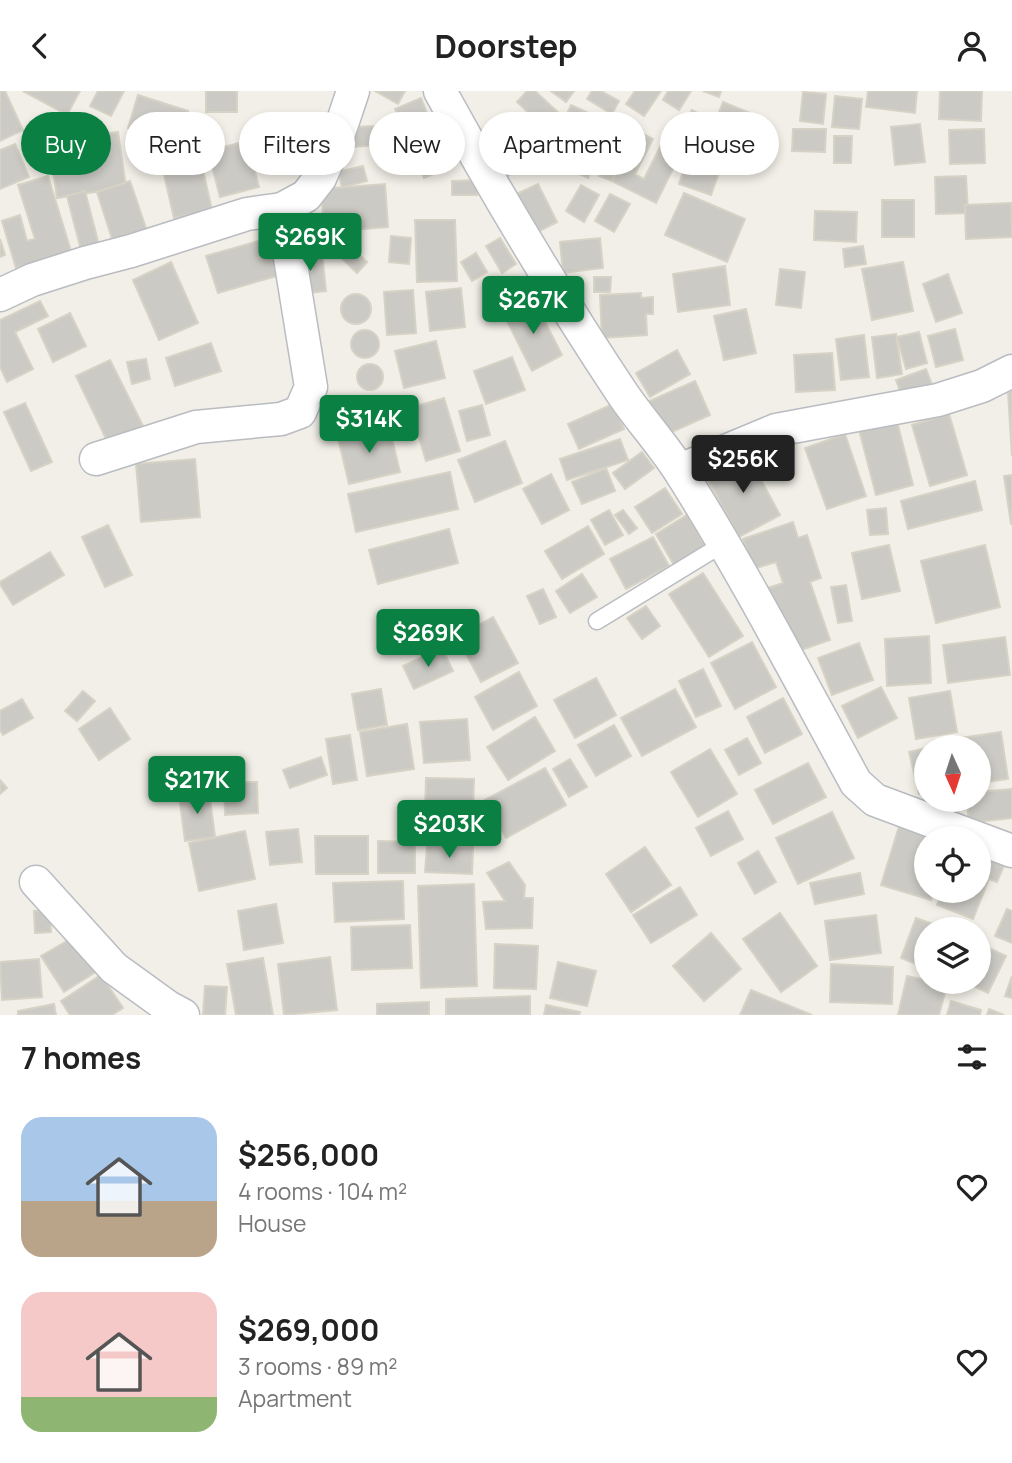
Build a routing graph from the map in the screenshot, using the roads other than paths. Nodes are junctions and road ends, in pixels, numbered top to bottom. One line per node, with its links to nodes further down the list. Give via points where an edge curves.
1 (353, 91): 3 (street, via 320,178 306,196)
2 (440, 91): 7 (street, via 547,276 625,397)
3 (282, 209): 4 (street, via 247,214 85,263); 6 (street, via 311,387 300,412 281,419 196,427)
4 (0, 295)
5 (1012, 371): 7 (street, via 938,400 776,430)
6 (96, 459)
7 (680, 470): 8 (street)
8 (723, 544): 9 (lane); 10 (street, via 856,783 875,800)
9 (597, 621)
10 (1012, 851)
11 (36, 882): 12 (street, via 114,968)
12 (183, 1015)

